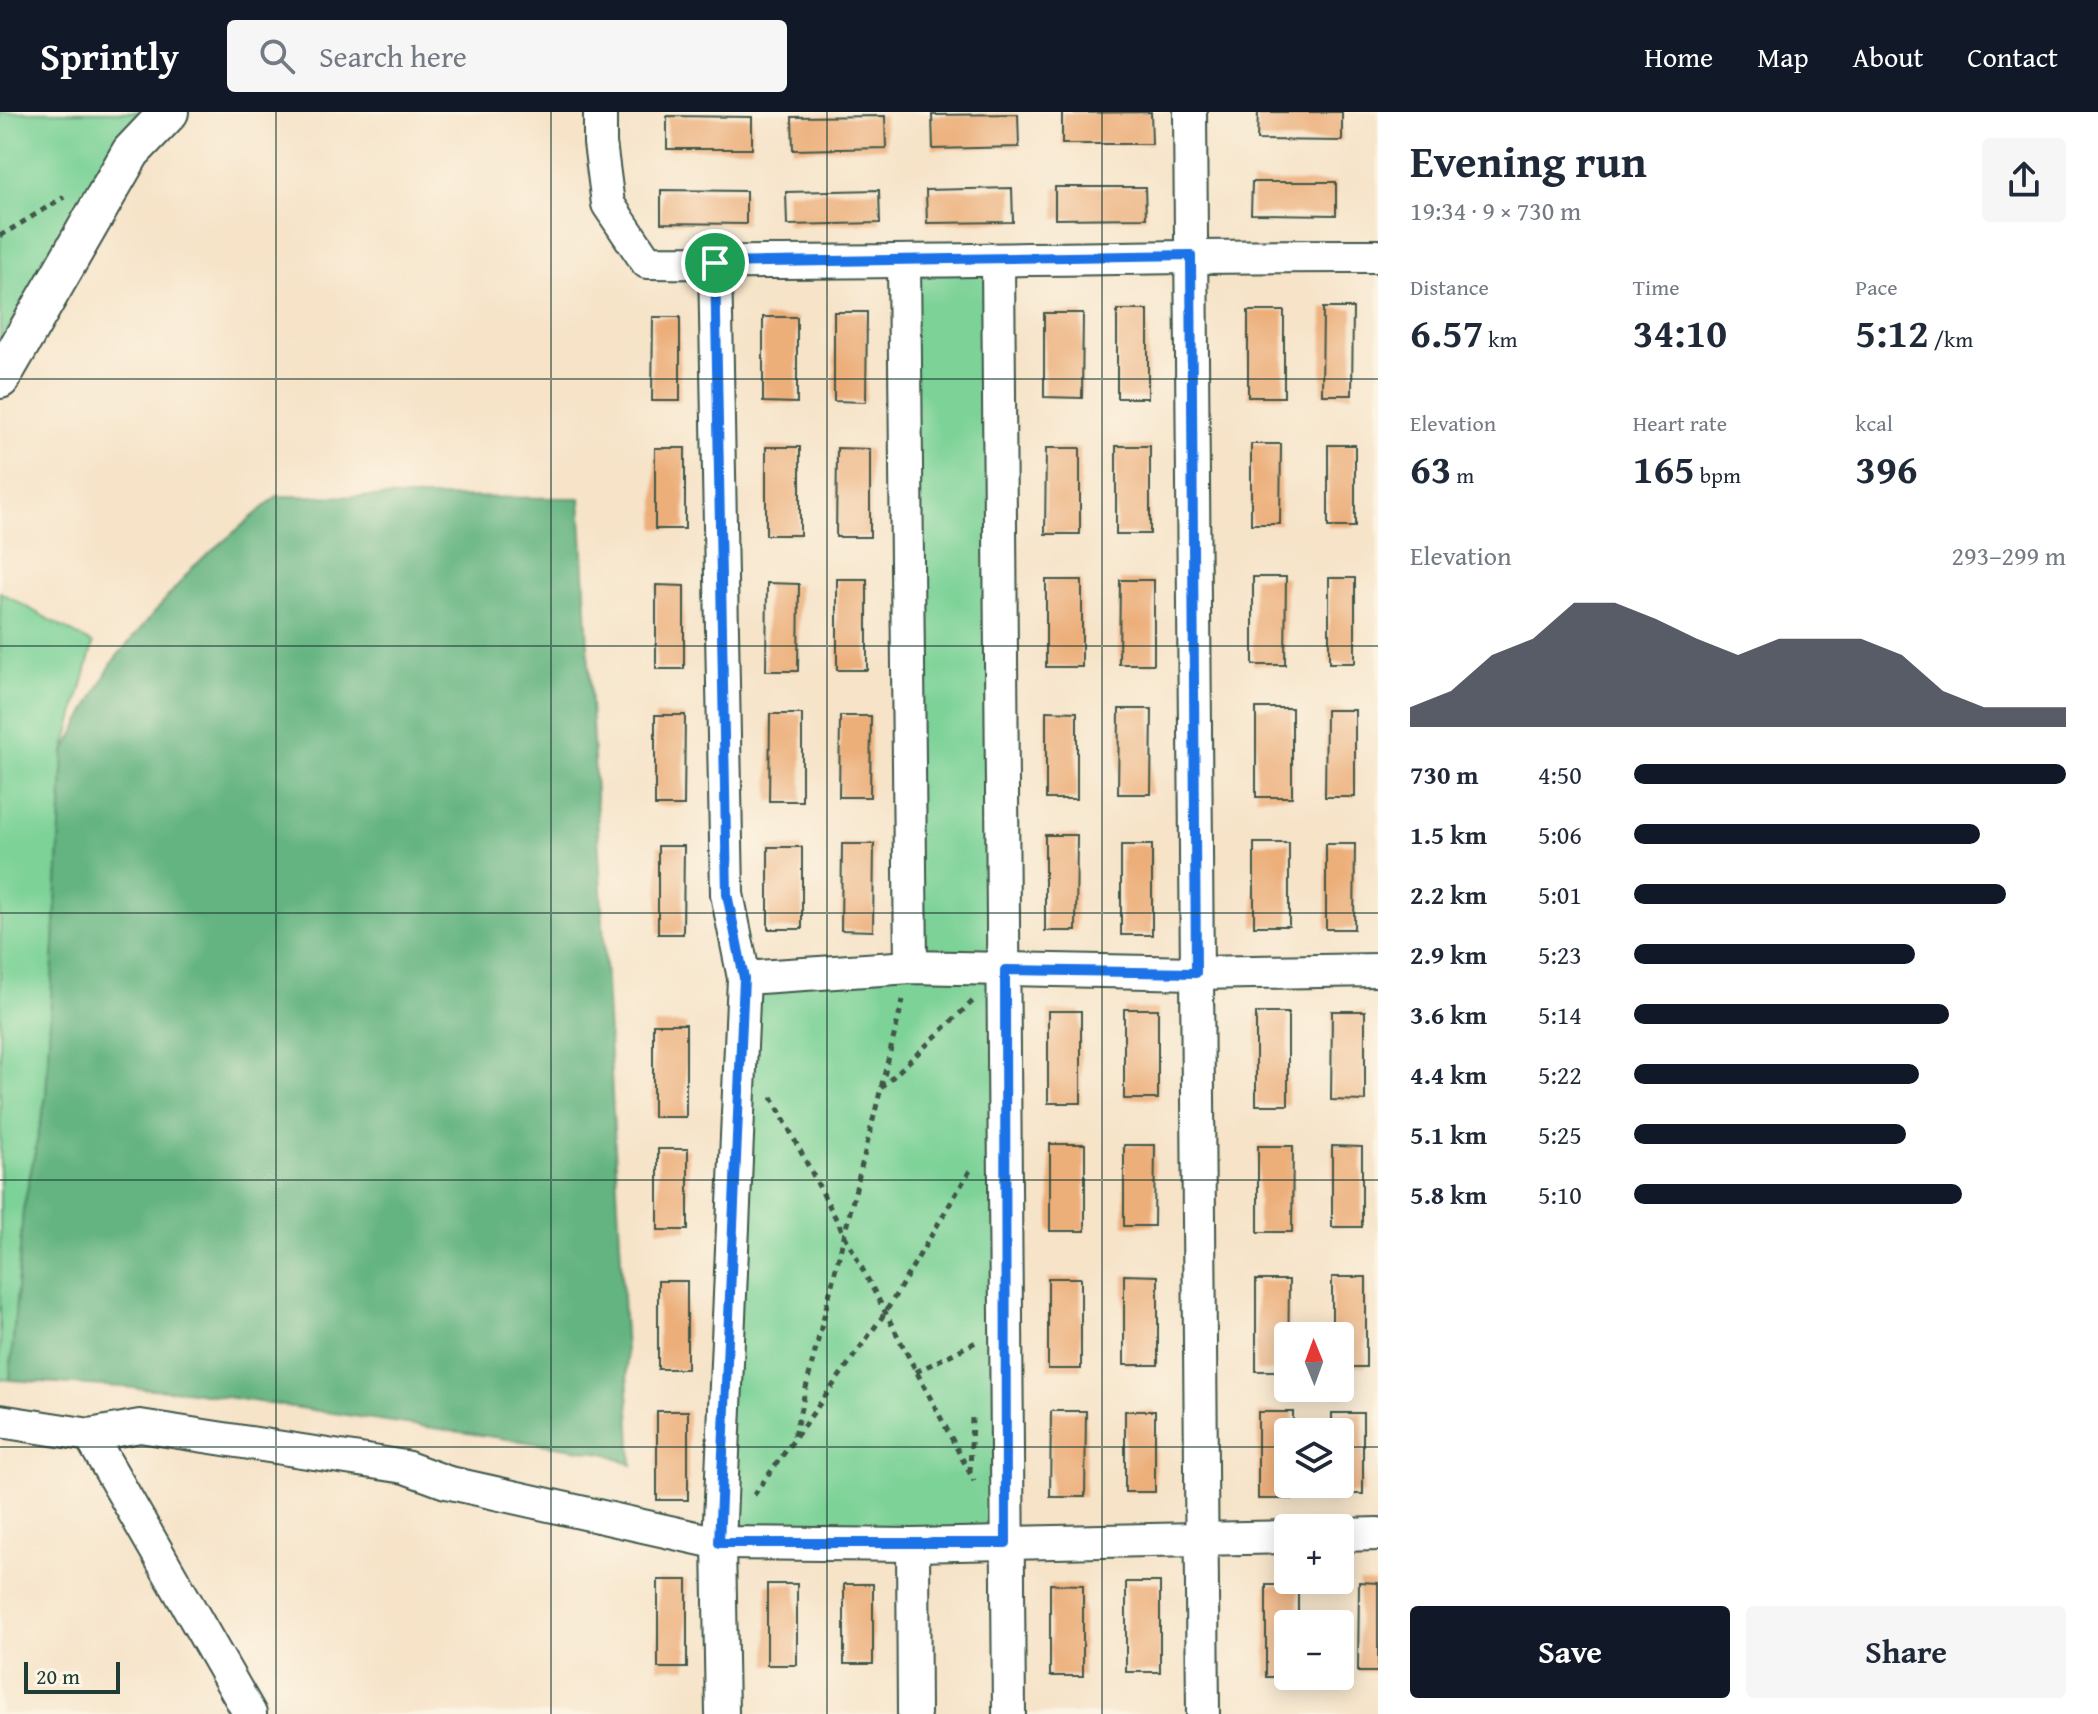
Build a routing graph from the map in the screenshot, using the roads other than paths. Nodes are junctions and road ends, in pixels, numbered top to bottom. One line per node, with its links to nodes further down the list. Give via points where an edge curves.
1 (169, 112): 9 (street, via 131,152)
2 (600, 112): 8 (street, via 608,204 647,262)
3 (1190, 112): 4 (street)
4 (1191, 255): 5 (street); 6 (street); 13 (street)
5 (1378, 256)
6 (998, 260): 7 (street); 11 (street)
7 (904, 262): 8 (street); 10 (street)
8 (715, 263): 14 (street, via 727,894)
9 (0, 379)
10 (911, 967): 11 (street); 14 (street)
11 (1005, 970): 13 (street); 22 (street)
12 (1378, 970): 13 (street)
13 (1196, 973): 20 (street)
14 (744, 978): 21 (street)
15 (0, 1421): 16 (street)
16 (90, 1435): 21 (street, via 140,1426 405,1467 446,1482); 24 (street)
17 (1378, 1534): 18 (street)
18 (1354, 1535)
19 (1274, 1537): 20 (street)
20 (1201, 1540): 22 (street); 28 (street)
21 (719, 1543): 23 (street); 25 (street)
22 (1006, 1543): 23 (street); 27 (street)
23 (913, 1545): 26 (street)
24 (250, 1714)
25 (722, 1714)
26 (914, 1714)
27 (1009, 1714)
28 (1203, 1714)

